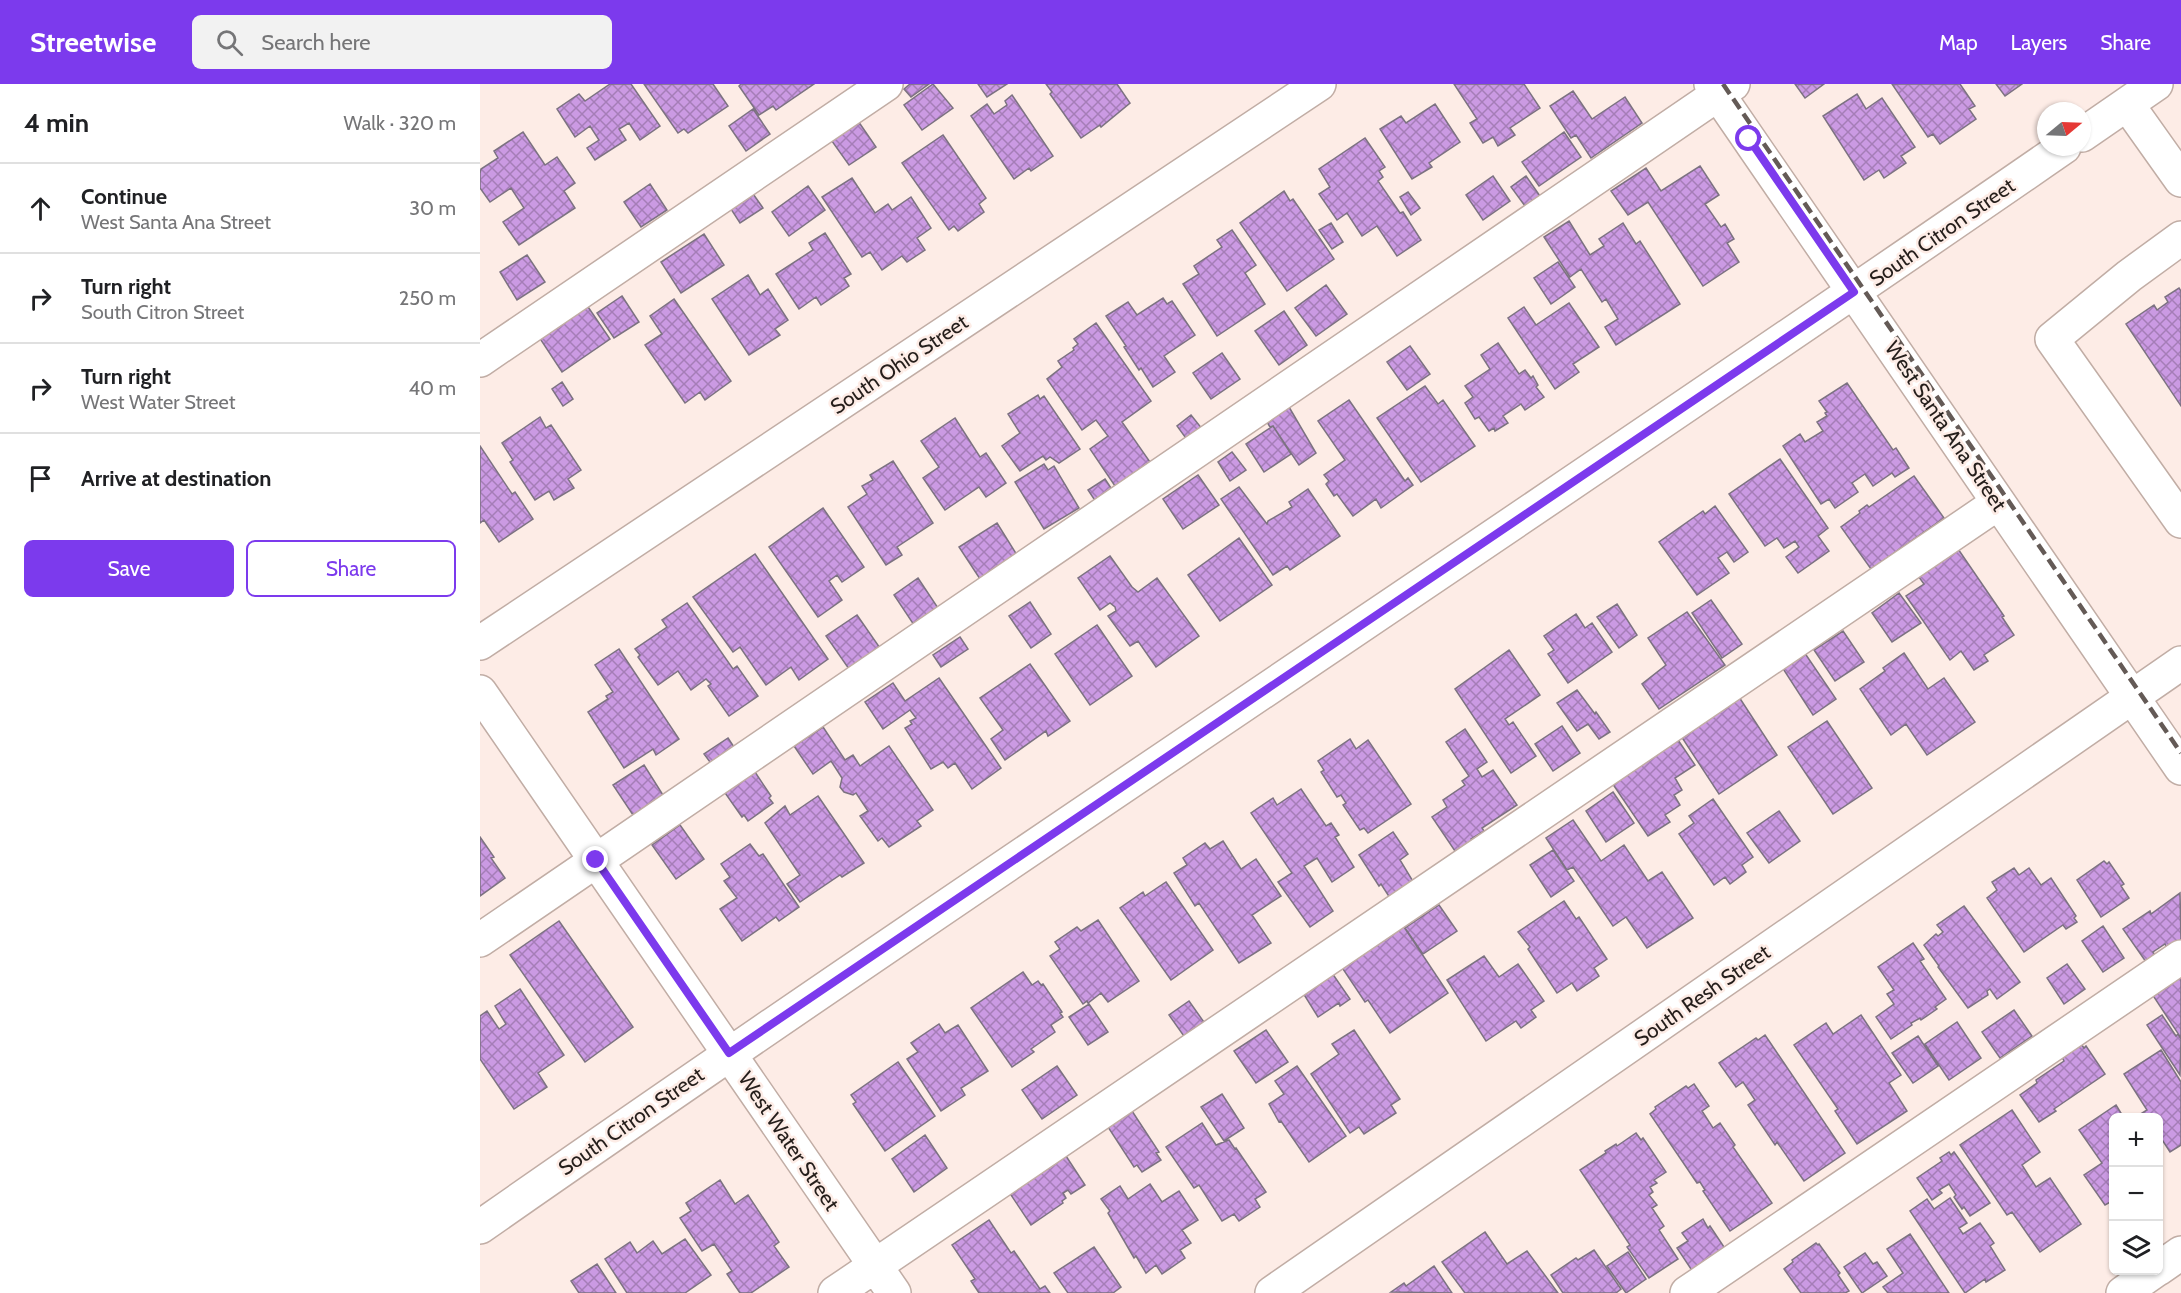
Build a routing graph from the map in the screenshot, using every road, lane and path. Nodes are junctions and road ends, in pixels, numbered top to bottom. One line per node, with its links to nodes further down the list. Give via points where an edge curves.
1 (886, 84): 11 (street)
2 (1319, 84): 14 (street, South Ohio Street)
3 (2156, 84): 5 (street)
4 (1721, 87): 10 (street, West Santa Ana Street); 19 (street)
5 (2127, 104): 6 (street); 8 (street)
6 (2091, 129)
7 (2051, 156): 10 (street, South Citron Street)
8 (2181, 180)
9 (2181, 238): 13 (street, via 2052,339)
10 (1854, 292): 12 (street, West Santa Ana Street); 22 (street, South Citron Street)
11 (480, 360)
12 (1998, 502): 17 (street, West Santa Ana Street); 25 (street)
13 (2181, 522)
14 (480, 643)
15 (2181, 663): 17 (street, South Resh Street)
16 (480, 692): 19 (street, West Water Street)
17 (2133, 698): 18 (street, West Santa Ana Street); 30 (street, South Resh Street)
18 (2181, 768)
19 (596, 860): 20 (street); 22 (street, West Water Street)
20 (480, 940)
21 (2181, 957): 31 (street)
22 (729, 1053): 23 (street, South Citron Street); 25 (street, West Water Street)
23 (480, 1227)
24 (2181, 1253): 26 (street)
25 (875, 1266): 28 (street); 29 (street, West Water Street)
26 (2163, 1266)
27 (2150, 1275): 32 (street)
28 (835, 1293)
29 (894, 1293)
30 (1272, 1293)
31 (1687, 1293)
32 (2123, 1293)

